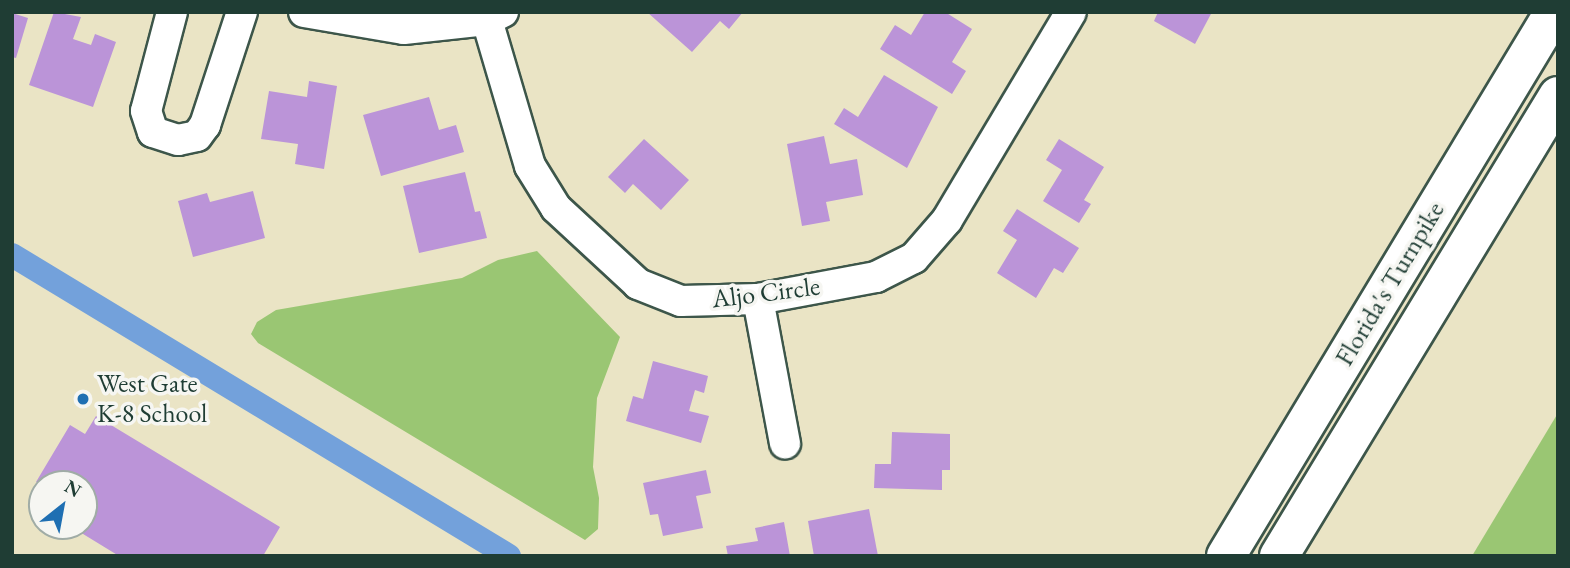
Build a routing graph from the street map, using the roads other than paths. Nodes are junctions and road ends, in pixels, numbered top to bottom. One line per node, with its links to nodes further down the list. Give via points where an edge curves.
1 (172, 12): 2 (street, via 146,111 153,132 178,140 197,136 205,125)
2 (242, 12)
3 (304, 12): 6 (street, via 404,29)
4 (1071, 12): 8 (street, Aljo Circle, via 947,220 914,258 876,277)
5 (1554, 12): 10 (highway, Florida's Turnpike)
6 (495, 16): 8 (street, Aljo Circle, via 530,166 556,208 638,284 681,301)
7 (1558, 96): 11 (highway, Florida's Turnpike)
8 (758, 299): 9 (street)
9 (785, 443)
10 (1226, 556)
11 (1279, 556)

